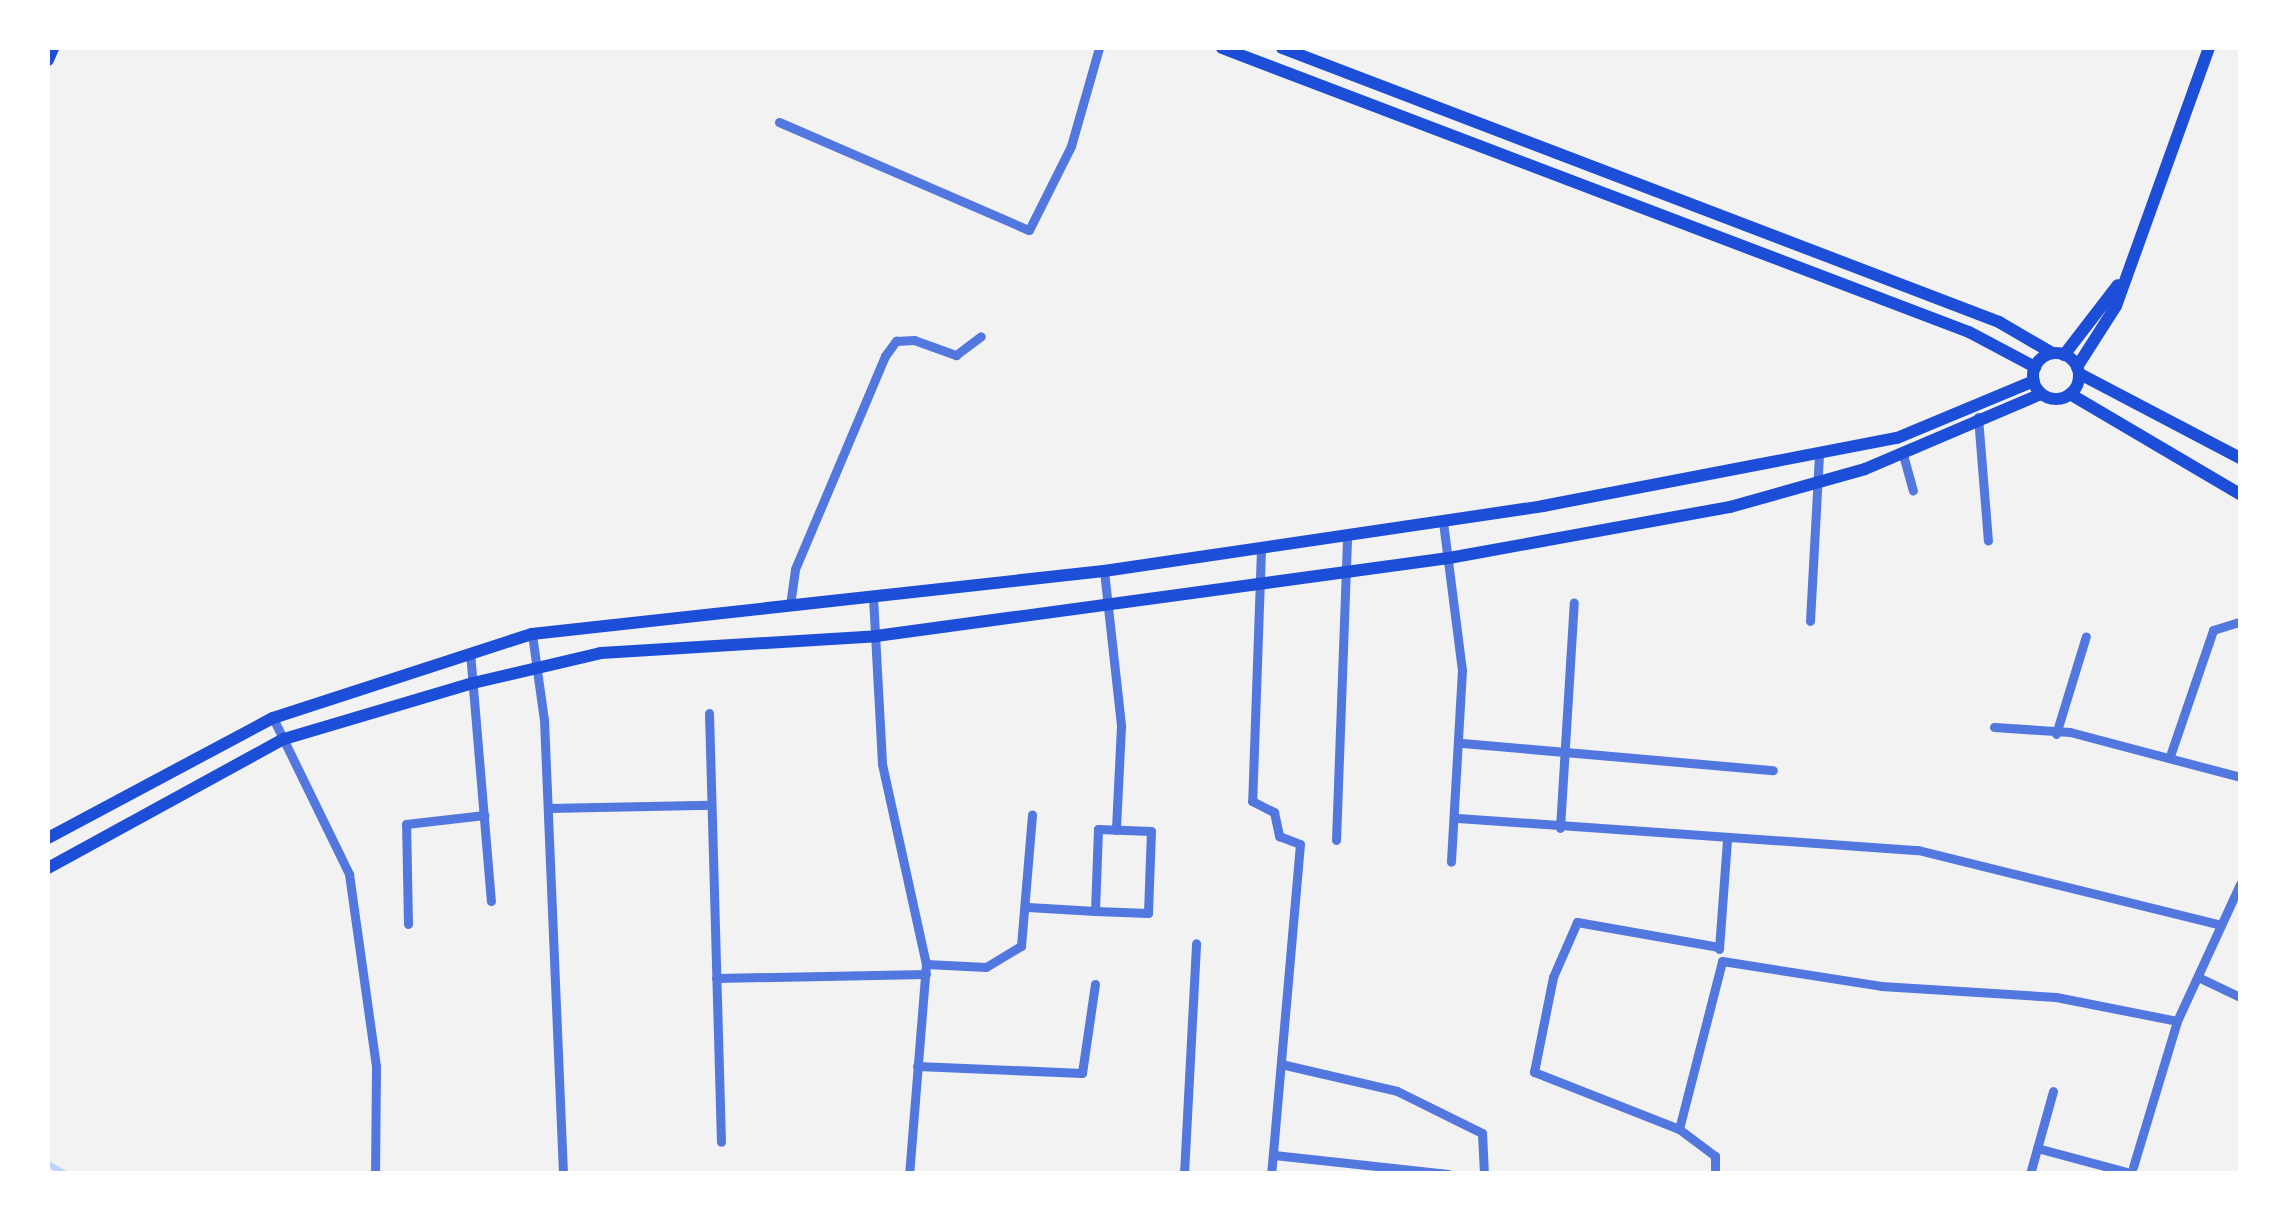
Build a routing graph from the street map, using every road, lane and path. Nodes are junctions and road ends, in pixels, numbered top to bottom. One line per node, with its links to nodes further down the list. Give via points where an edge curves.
1 (53, 48): 6 (main road)
2 (1099, 48): 7 (street, via 1071,146 1028,230)
3 (1222, 48): 11 (main road, via 1968,332)
4 (1282, 48): 10 (main road, via 1999,322)
5 (2209, 48): 8 (main road)
6 (48, 60)
7 (779, 122)
8 (2118, 285): 10 (main road); 12 (main road, via 2116,306)
9 (981, 336): 33 (street, via 956,355 914,340 896,342 885,356 795,569)
10 (2058, 354): 11 (main road); 12 (main road)
11 (2035, 366): 13 (main road)
12 (2079, 371): 14 (main road); 19 (main road)
13 (2038, 388): 14 (main road); 15 (main road)
14 (2070, 394): 22 (main road)
15 (1978, 417): 16 (main road); 18 (main road); 25 (street)
16 (1897, 438): 17 (main road); 18 (street)
17 (1819, 457): 20 (street); 23 (main road)
18 (1904, 457): 20 (main road); 21 (street)
19 (2240, 458)
20 (1818, 482): 27 (main road); 35 (street)
21 (1913, 492)
22 (2240, 494)
23 (1442, 522): 24 (main road); 27 (street)
24 (1347, 536): 26 (main road); 28 (street)
25 (1988, 541)
26 (1261, 549): 29 (main road); 30 (street)
27 (1450, 558): 28 (main road); 48 (street)
28 (1351, 570): 30 (main road); 61 (street)
29 (1104, 571): 31 (main road); 34 (street)
30 (1263, 584): 34 (main road); 80 (street, via 1252,801 1274,812 1280,836 1300,844)
31 (873, 597): 33 (main road); 38 (street)
32 (1574, 602): 49 (street)
33 (790, 605): 37 (main road)
34 (1111, 608): 38 (main road); 59 (street, via 1121,726)
35 (1810, 621)
36 (2240, 622): 50 (street, via 2213,630)
37 (532, 634): 40 (main road); 41 (street)
38 (876, 636): 41 (main road, via 601,653); 74 (street, via 882,764)
39 (2086, 636): 46 (street)
40 (470, 652): 42 (street); 44 (main road)
41 (537, 668): 42 (main road); 54 (street)
42 (473, 682): 47 (main road); 56 (street)
43 (709, 713): 53 (street)
44 (273, 718): 47 (street); 60 (main road)
45 (1994, 726): 46 (street)
46 (2056, 734): 50 (street)
47 (284, 739): 64 (main road); 88 (street, via 350,874 376,1066)
48 (1462, 743): 49 (street); 57 (street)
49 (1565, 751): 51 (street); 58 (street)
50 (2171, 753): 52 (street)
51 (1773, 770)
52 (2240, 777)
53 (712, 805): 54 (street); 76 (street)
54 (548, 808): 89 (street)
55 (1032, 814): 67 (street)
56 (484, 815): 66 (street); 69 (street, via 406,824)
57 (1458, 818): 58 (street); 63 (street)
58 (1560, 828): 62 (street)
59 (1116, 830): 68 (street, via 1098,829); 68 (street, via 1150,830 1148,912)
60 (48, 838)
61 (1336, 840)
62 (1727, 841): 70 (street, via 1918,850); 72 (street)
63 (1451, 862)
64 (48, 868)
65 (2240, 884): 70 (street)
66 (491, 901)
67 (1028, 907): 68 (street); 74 (street, via 1021,946 997,960)
68 (1096, 910)
69 (408, 924)
70 (2221, 926): 75 (street)
71 (1196, 943): 91 (street)
72 (1719, 947): 73 (street); 83 (street, via 1582,921 1554,977 1535,1077)
73 (1722, 961): 79 (street, via 1881,986 2056,997); 83 (street)
74 (926, 969): 76 (street); 81 (street)
75 (2198, 976): 78 (street); 79 (street)
76 (716, 978): 84 (street)
77 (1095, 984): 81 (street, via 1082,1073)
78 (2240, 997)
79 (2178, 1021): 87 (street)
80 (1280, 1064): 86 (street); 94 (street, via 1397,1091 1482,1133)
81 (917, 1066): 90 (street)
82 (2052, 1091): 85 (street)
83 (1679, 1129): 95 (street, via 1715,1156)
84 (721, 1142)
85 (2037, 1148): 87 (street); 96 (street)
86 (1274, 1154): 92 (street); 93 (street)
87 (2134, 1170)
88 (375, 1174)
89 (563, 1174)
90 (909, 1174)
91 (1184, 1174)
92 (1271, 1174)
93 (1448, 1174)
94 (1484, 1174)
95 (1716, 1174)
96 (2030, 1174)

